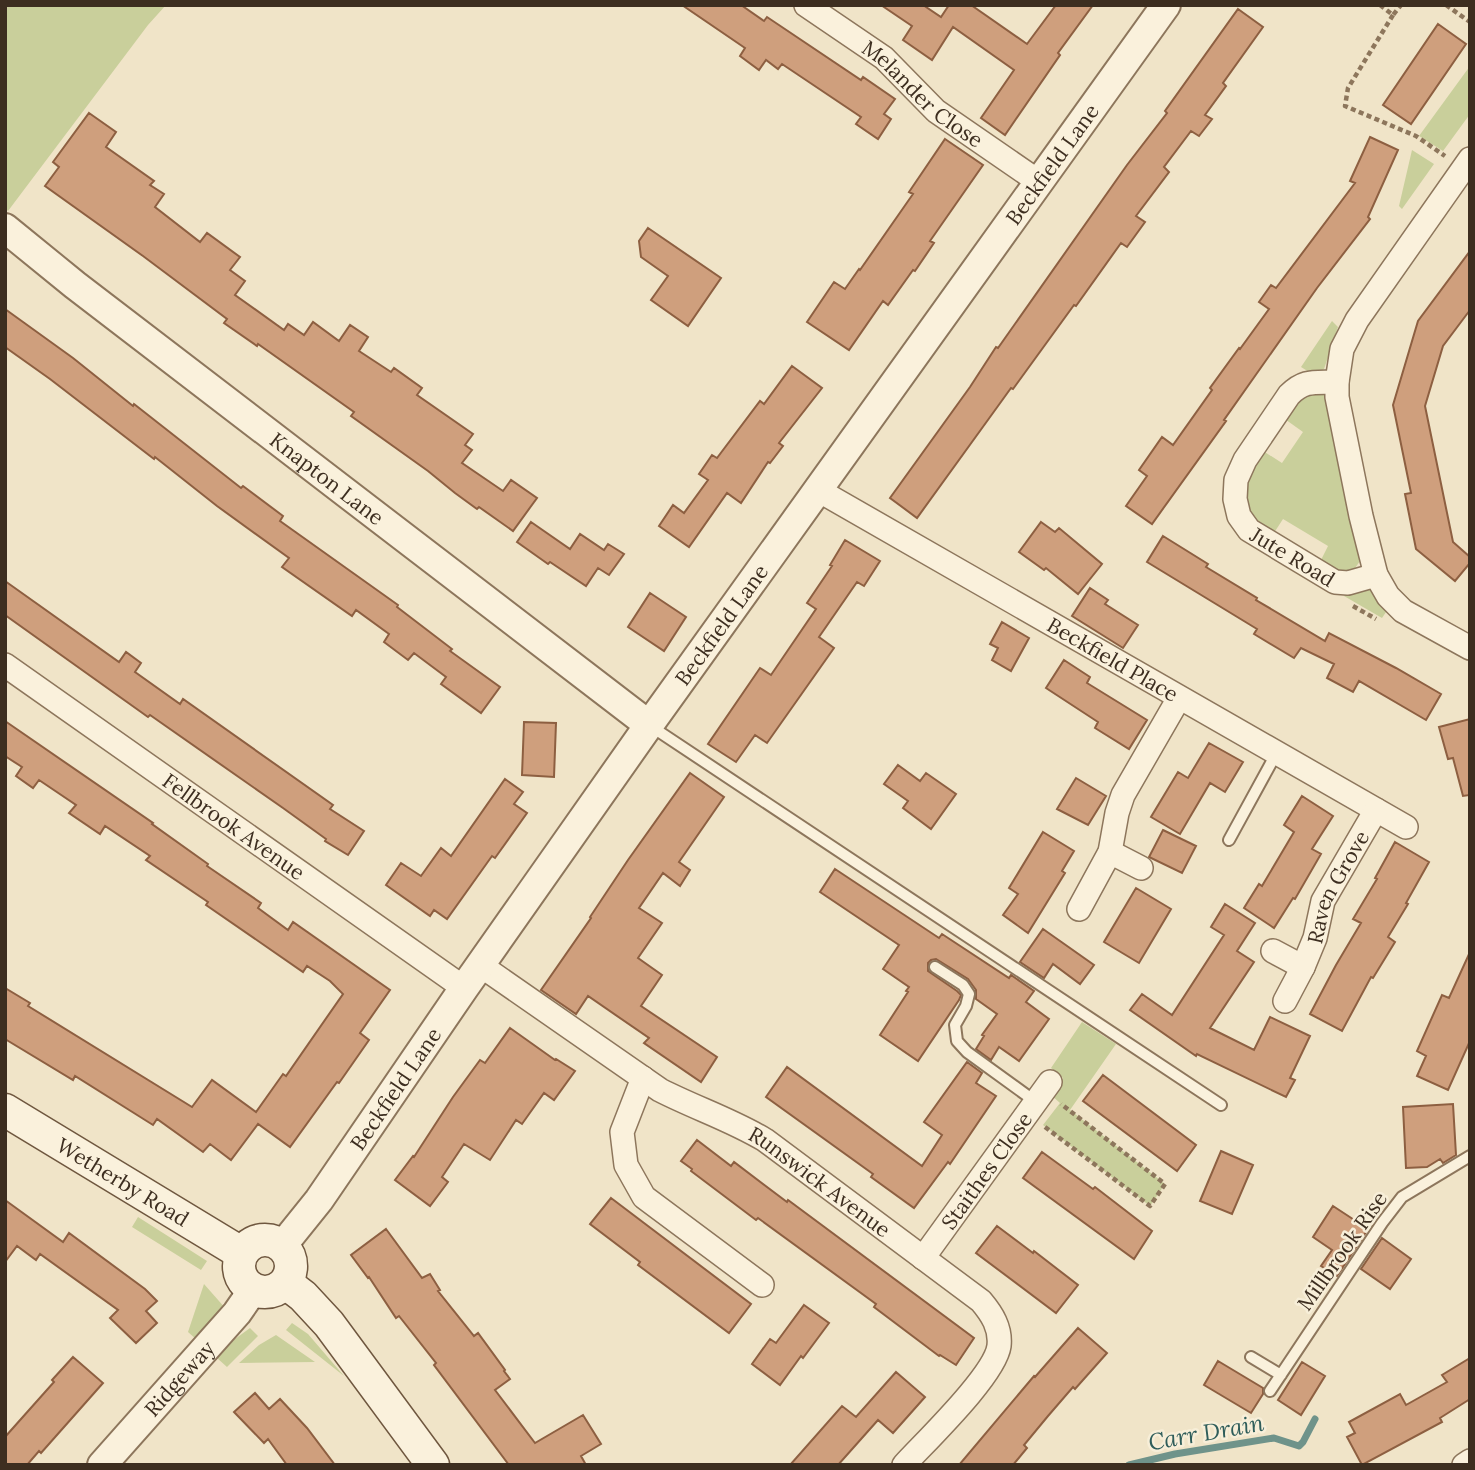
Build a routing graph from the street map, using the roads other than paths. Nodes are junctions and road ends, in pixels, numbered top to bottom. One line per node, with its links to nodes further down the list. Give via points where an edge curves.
1 (806, 5): 4 (street, Melander Close, via 884,58 936,110)
2 (1166, 5): 4 (street, Beckfield Lane)
3 (1466, 164): 6 (street, Jute Road, via 1357,320 1342,349)
4 (1039, 182): 7 (street, Beckfield Lane)
5 (5, 228): 12 (street, Knapton Lane)
6 (1337, 382): 8 (street, Jute Road); 8 (street, Jute Road, via 1305,383 1289,396 1245,460 1236,480 1235,499 1249,530 1335,582)
7 (818, 490): 11 (street, Beckfield Place); 12 (street, Beckfield Lane)
8 (1376, 575): 9 (street, Jute Road, via 1403,611)
9 (1470, 648)
10 (5, 665): 23 (street, Fellbrook Avenue)
11 (1180, 698): 13 (street, Beckfield Place); 17 (street, via 1123,795)
12 (649, 725): 23 (street, Beckfield Lane); 27 (lane)
13 (1276, 754): 14 (street, Beckfield Place); 16 (lane)
14 (1376, 810): 15 (street, Beckfield Place); 22 (street, Raven Grove, via 1323,901)
15 (1406, 827)
16 (1229, 840)
17 (1110, 852): 18 (street); 19 (street)
18 (1141, 868)
19 (1079, 909)
20 (1273, 951): 22 (street, Raven Grove)
21 (935, 967): 26 (lane, via 969,994 955,1025 957,1041)
22 (1303, 967): 24 (street, Raven Grove)
23 (472, 976): 25 (street, Runswick Avenue); 30 (street, Beckfield Lane, via 319,1200)
24 (1285, 1001)
25 (643, 1078): 32 (street, Runswick Avenue, via 765,1140); 34 (street, via 622,1132 626,1166 644,1197)
26 (1039, 1097): 32 (street, Staithes Close)
27 (1221, 1105)
28 (5, 1110): 31 (main road, Wetherby Road)
29 (1470, 1156): 37 (lane, Millbrook Rise, via 1402,1197)
30 (282, 1246): 31 (main road, via 264,1239); 33 (main road, via 291,1259)
31 (241, 1253): 35 (main road, via 238,1270)
32 (923, 1258): 42 (street, Runswick Avenue, via 981,1301 994,1317 999,1346 980,1381)
33 (286, 1283): 35 (main road, via 274,1291); 41 (main road, via 328,1324)
34 (762, 1285)
35 (253, 1290): 40 (street, Ridgeway)
36 (1251, 1357): 37 (lane)
37 (1281, 1375): 38 (lane, Millbrook Rise)
38 (1270, 1391)
39 (1470, 1461): 43 (street)
40 (102, 1465)
41 (433, 1465)
42 (904, 1465)
43 (1464, 1465)

